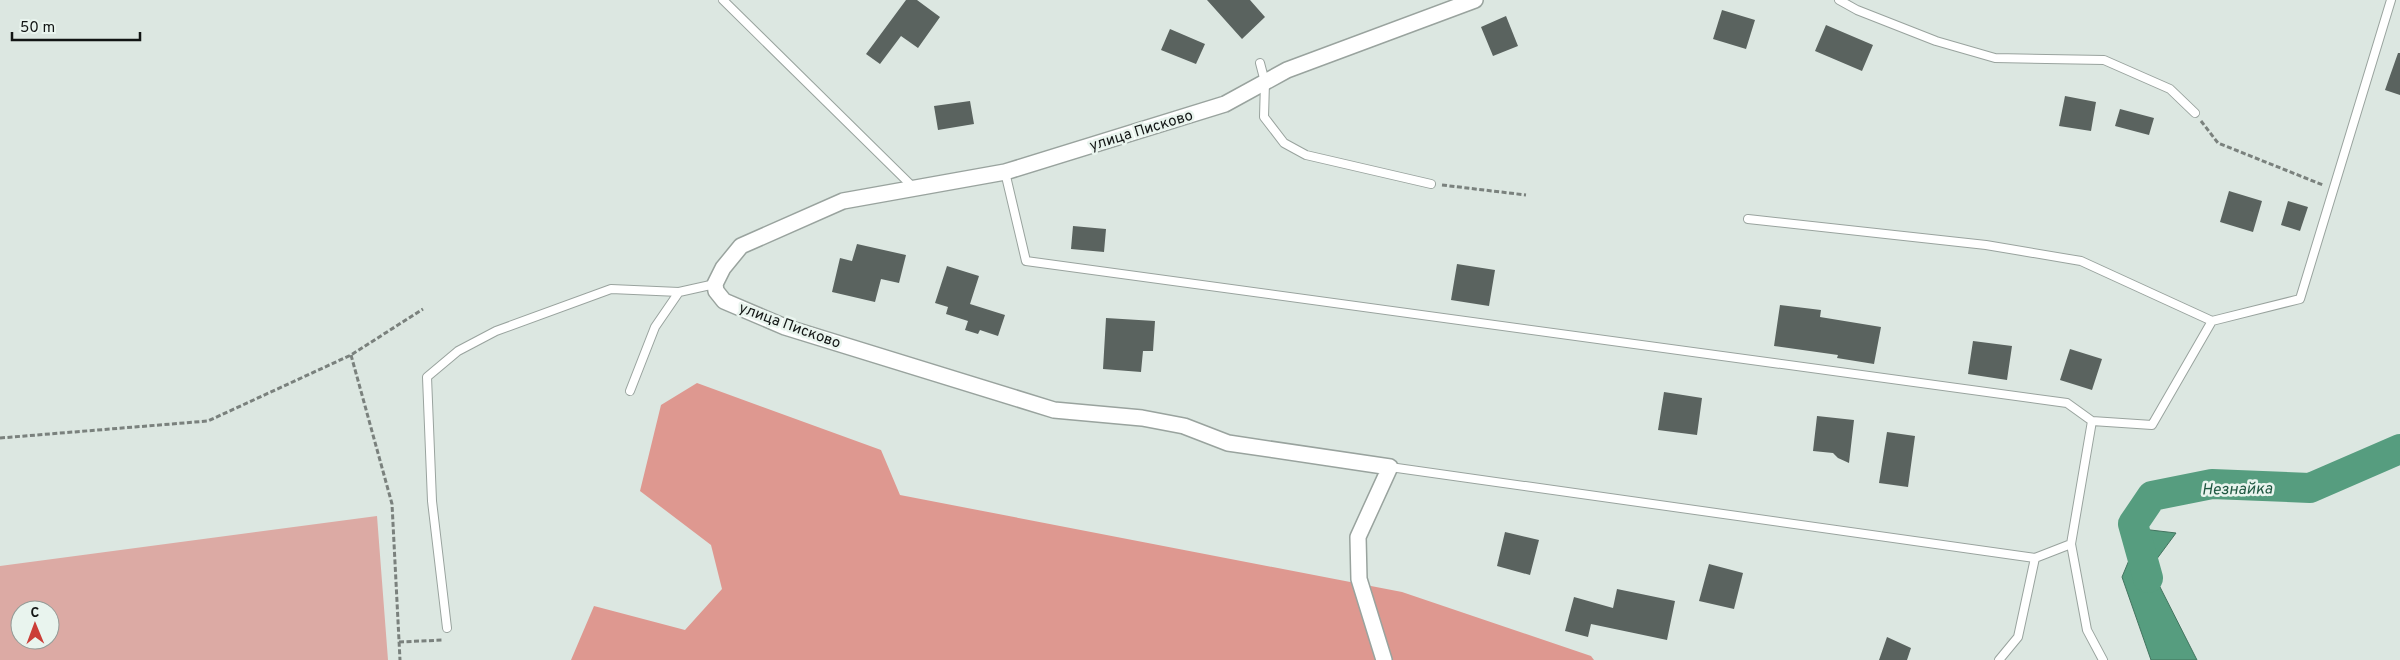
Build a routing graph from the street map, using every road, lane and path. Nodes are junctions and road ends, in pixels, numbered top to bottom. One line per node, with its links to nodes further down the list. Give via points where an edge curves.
1 (723, 0): 10 (lane)
2 (1475, 0): 6 (street, улица Писково, via 1287,70)
3 (1839, 0): 7 (lane, via 1936,41 1995,58 2104,60 2170,89)
4 (2391, 0): 11 (lane)
5 (1260, 63): 6 (lane)
6 (1265, 82): 8 (street, улица Писково, via 1225,104); 9 (lane, via 1264,117 1284,143 1306,156)
7 (2195, 113): 11 (path, via 2218,143)
8 (1006, 172): 10 (street, улица Писково); 20 (lane, via 1026,261 2067,403)
9 (1431, 184): 12 (path)
10 (915, 189): 14 (street, улица Писково, via 843,201 740,246)
11 (2333, 189): 17 (lane, via 2300,299)
12 (1526, 195)
13 (1748, 219): 17 (lane, via 1986,244 2081,261)
14 (715, 284): 15 (lane); 22 (street, улица Писково, via 724,301 785,327 1054,410 1142,418 1184,426 1228,443)
15 (679, 292): 19 (lane, via 654,327); 25 (lane, via 611,289 496,331 458,351 427,377 432,501)
16 (424, 309): 18 (path)
17 (2212, 321): 20 (lane, via 2152,425)
18 (351, 355): 21 (path, via 208,421); 26 (path, via 392,504)
19 (630, 391)
20 (2092, 421): 23 (lane)
21 (0, 438)
22 (1390, 466): 24 (lane); 28 (street, via 1358,537 1359,579)
23 (2071, 544): 24 (lane); 30 (lane, via 2087,630)
24 (2035, 558): 29 (lane, via 2018,636)
25 (447, 628): 26 (path, via 443,640)
26 (399, 642): 27 (path)
27 (400, 660)
28 (1384, 660)
29 (1999, 660)
30 (2103, 660)

